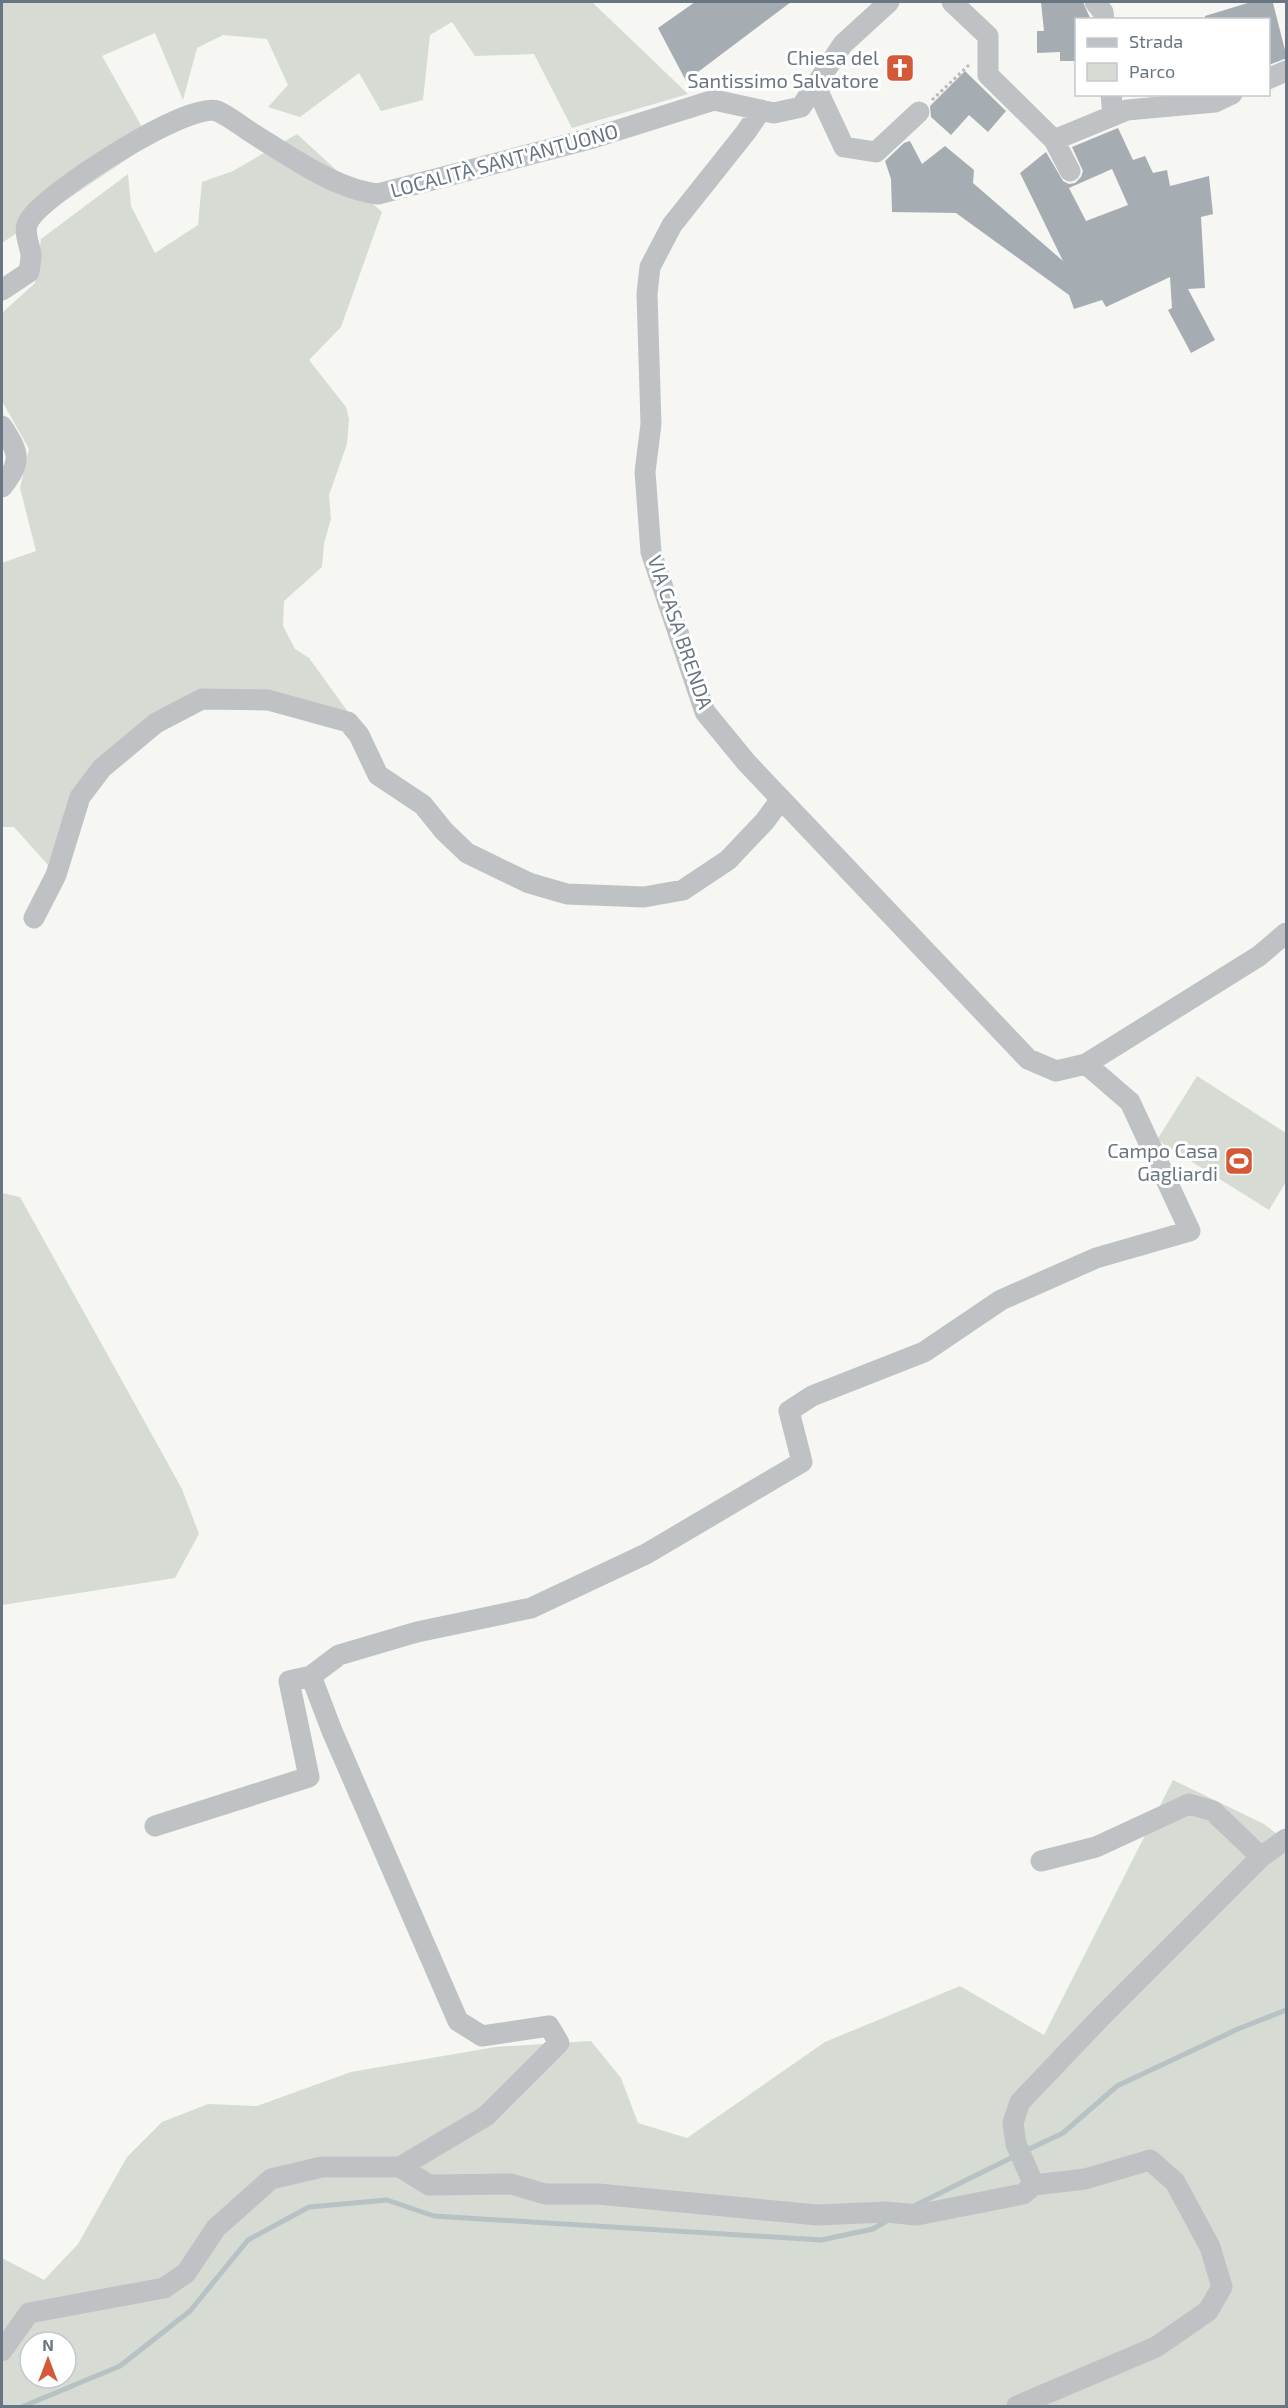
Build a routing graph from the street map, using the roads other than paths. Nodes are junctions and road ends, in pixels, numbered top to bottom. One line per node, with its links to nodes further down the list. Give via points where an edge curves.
1 (889, 2): 7 (street, via 843,44)
2 (952, 2): 13 (street, via 988,36 988,75)
3 (1095, 2): 4 (street)
4 (1104, 18)
5 (1287, 71): 6 (street)
6 (1270, 79)
7 (815, 85): 10 (street, LOCALITÀ SANT'ANTUONO, via 801,107 774,113); 11 (street, via 844,147 876,152)
8 (1111, 96): 12 (street)
9 (1228, 96): 12 (street, via 1215,102 1127,110)
10 (761, 110): 15 (street, LOCALITÀ SANT'ANTUONO, via 714,100 592,138 378,194 358,191 299,162 216,111 198,112 141,138 60,190 29,219 25,235 31,255 29,272); 18 (street, VIA CASA BRENDA, via 672,225 650,267 647,294 651,423 645,472 651,552 705,712)
11 (919, 112)
12 (1113, 116): 13 (street)
13 (1054, 140): 14 (street)
14 (1070, 171)
15 (2, 290)
16 (2, 426): 17 (street, via 16,449 15,470)
17 (2, 487)
18 (781, 799): 19 (street, via 728,860 683,890 644,897 567,894 529,883 468,853 423,805 378,775 359,735 348,722 268,700 202,699 156,723 102,768 80,797 56,875); 21 (street, VIA CASA BRENDA, via 1028,1059 1056,1071)
19 (34, 918)
20 (1287, 933): 21 (street, via 1259,956)
21 (1086, 1064): 22 (street, via 1130,1101 1190,1231 1096,1258 1001,1300 924,1352 812,1396 789,1411 802,1462 646,1554 531,1608 417,1632 339,1655)
22 (311, 1676): 23 (street, via 289,1681 309,1777); 27 (street, via 458,2021 482,2036 549,2026 559,2043 486,2116)
23 (155, 1826)
24 (1287, 1839): 25 (street)
25 (1261, 1857): 26 (street, via 1213,1811 1189,1804 1096,1847); 28 (street, via 1020,2102 1013,2123 1016,2144)
26 (1041, 1861)
27 (400, 2167): 28 (street, via 429,2185 511,2184 545,2194 598,2194 817,2215 917,2215 1023,2194); 29 (street, via 322,2167 271,2179 216,2228 186,2273 164,2288 29,2313)
28 (1030, 2177): 30 (street, via 1085,2179 1150,2160 1175,2182 1210,2247 1222,2287 1208,2311 1156,2347)
29 (2, 2351)
30 (1017, 2406)

